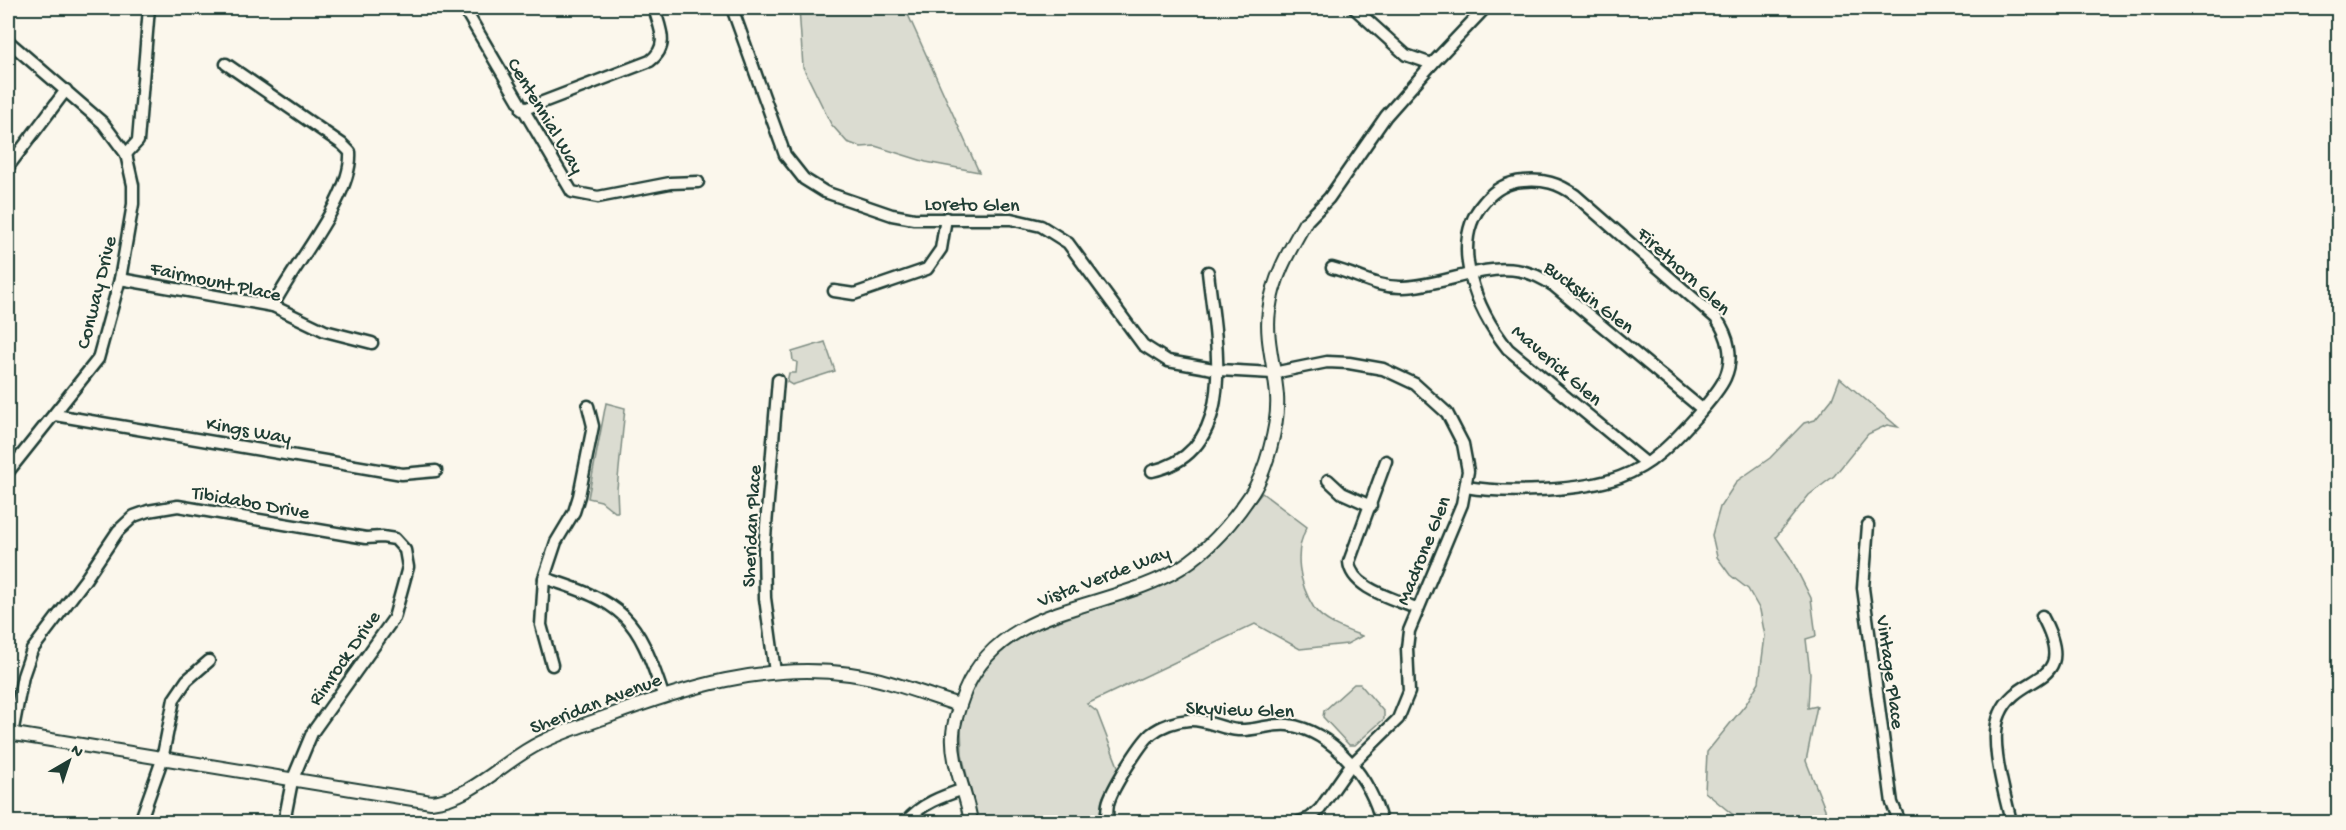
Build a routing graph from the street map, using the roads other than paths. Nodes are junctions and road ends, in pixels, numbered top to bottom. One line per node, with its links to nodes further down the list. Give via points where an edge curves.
1 (149, 8): 12 (street, via 138,141)
2 (464, 8): 11 (street, Centennial Way)
3 (654, 8): 11 (street, via 664,40 659,54 650,61)
4 (732, 8): 15 (street, Loreto Glen, via 785,155 804,179 825,192 892,215)
5 (1354, 8): 9 (street, via 1406,55)
6 (1485, 8): 9 (street)
7 (8, 40): 10 (street)
8 (226, 64): 22 (street, via 350,152 351,164 332,214 287,278)
9 (1432, 64): 16 (street, via 1386,116 1329,198)
10 (66, 90): 12 (street, via 103,123); 13 (street)
11 (522, 110): 14 (street, Centennial Way, via 572,192 598,197 670,183)
12 (127, 158): 20 (street, Conway Drive, via 134,204)
13 (8, 167)
14 (698, 182)
15 (946, 218): 21 (street, via 941,249 927,269 854,294); 24 (street, Loreto Glen, via 1025,221 1055,233 1068,243 1143,345 1168,361)
16 (1305, 223): 25 (street, Vista Verde Way, via 1275,280 1268,330)
17 (1332, 268): 19 (street, Buckskin Glen, via 1380,286 1404,287)
18 (1208, 272): 24 (street)
19 (1470, 275): 28 (street, Buckskin Glen, via 1514,268 1542,277); 28 (street, Firethorn Glen, via 1468,231 1476,210 1491,193 1514,181 1542,179 1564,187 1723,328 1730,346 1728,367 1724,380); 31 (street, Maverick Glen, via 1492,330 1508,349)
20 (120, 279): 22 (street, Fairmount Place); 29 (street, Conway Drive, via 98,359)
21 (834, 291)
22 (273, 306): 23 (street, Fairmount Place, via 325,331)
23 (372, 343)
24 (1219, 370): 25 (street, Loreto Glen); 33 (street, via 1216,400 1204,432 1171,467)
25 (1272, 373): 36 (street, Madrone Glen, via 1327,362 1349,363 1383,369 1415,384 1447,413 1463,444 1468,471); 47 (street, Vista Verde Way, via 1277,397 1272,439 1258,482 1204,552 1169,574 1014,633 986,655)
26 (778, 380): 45 (street, Sheridan Place, via 764,550 765,598)
27 (588, 406): 40 (street, via 593,426 579,496 556,542)
28 (1702, 409): 31 (street, Firethorn Glen)
29 (55, 415): 32 (street, Kings Way, via 402,474); 34 (street, Conway Drive)
30 (1386, 461): 37 (street)
31 (1646, 463): 36 (street, Firethorn Glen, via 1621,477 1597,484 1503,491)
32 (436, 471)
33 (1152, 471)
34 (8, 472)
35 (1328, 480): 37 (street, via 1342,493)
36 (1466, 487): 41 (street, Madrone Glen)
37 (1371, 506): 41 (street, via 1350,562 1350,572 1358,582)
38 (1868, 525): 60 (street, Vintage Place, via 1863,588 1892,803)
39 (366, 538): 48 (street, Tibidabo Drive, via 178,506 134,516 118,531 32,650); 51 (street, Rimrock Drive, via 395,539 405,550 408,567 394,618 312,733)
40 (544, 578): 44 (street, via 541,625); 46 (street, via 591,592 629,621 651,657)
41 (1418, 609): 50 (street, Madrone Glen, via 1407,648 1409,692 1398,719)
42 (2042, 616): 61 (street, via 2054,661 2048,672 2010,700 2000,713 1996,732)
43 (209, 661): 49 (street, via 187,680 174,699)
44 (552, 665)
45 (775, 672): 46 (street, Sheridan Avenue); 47 (street, Sheridan Avenue, via 852,674)
46 (663, 695): 51 (street, Sheridan Avenue, via 541,742 470,790 451,798 421,802)
47 (959, 705): 52 (street, Vista Verde Way, via 953,733 954,759)
48 (10, 734): 49 (street, Sheridan Avenue)
49 (162, 760): 51 (street, Sheridan Avenue); 53 (street)
50 (1350, 766): 57 (street, Skyview Glen, via 1332,745 1309,730 1287,725 1239,730 1187,720 1163,726 1149,736 1112,792); 58 (street, Madrone Glen, via 1320,809); 59 (street, Skyview Glen, via 1370,790)
51 (291, 781): 54 (street, Rimrock Drive)
52 (964, 789): 55 (street, via 941,796); 56 (street, Vista Verde Way)
53 (140, 822)
54 (284, 822)
55 (906, 822)
56 (971, 822)
57 (1108, 822)
58 (1299, 822)
59 (1381, 822)
60 (1900, 822)
61 (2011, 822)

